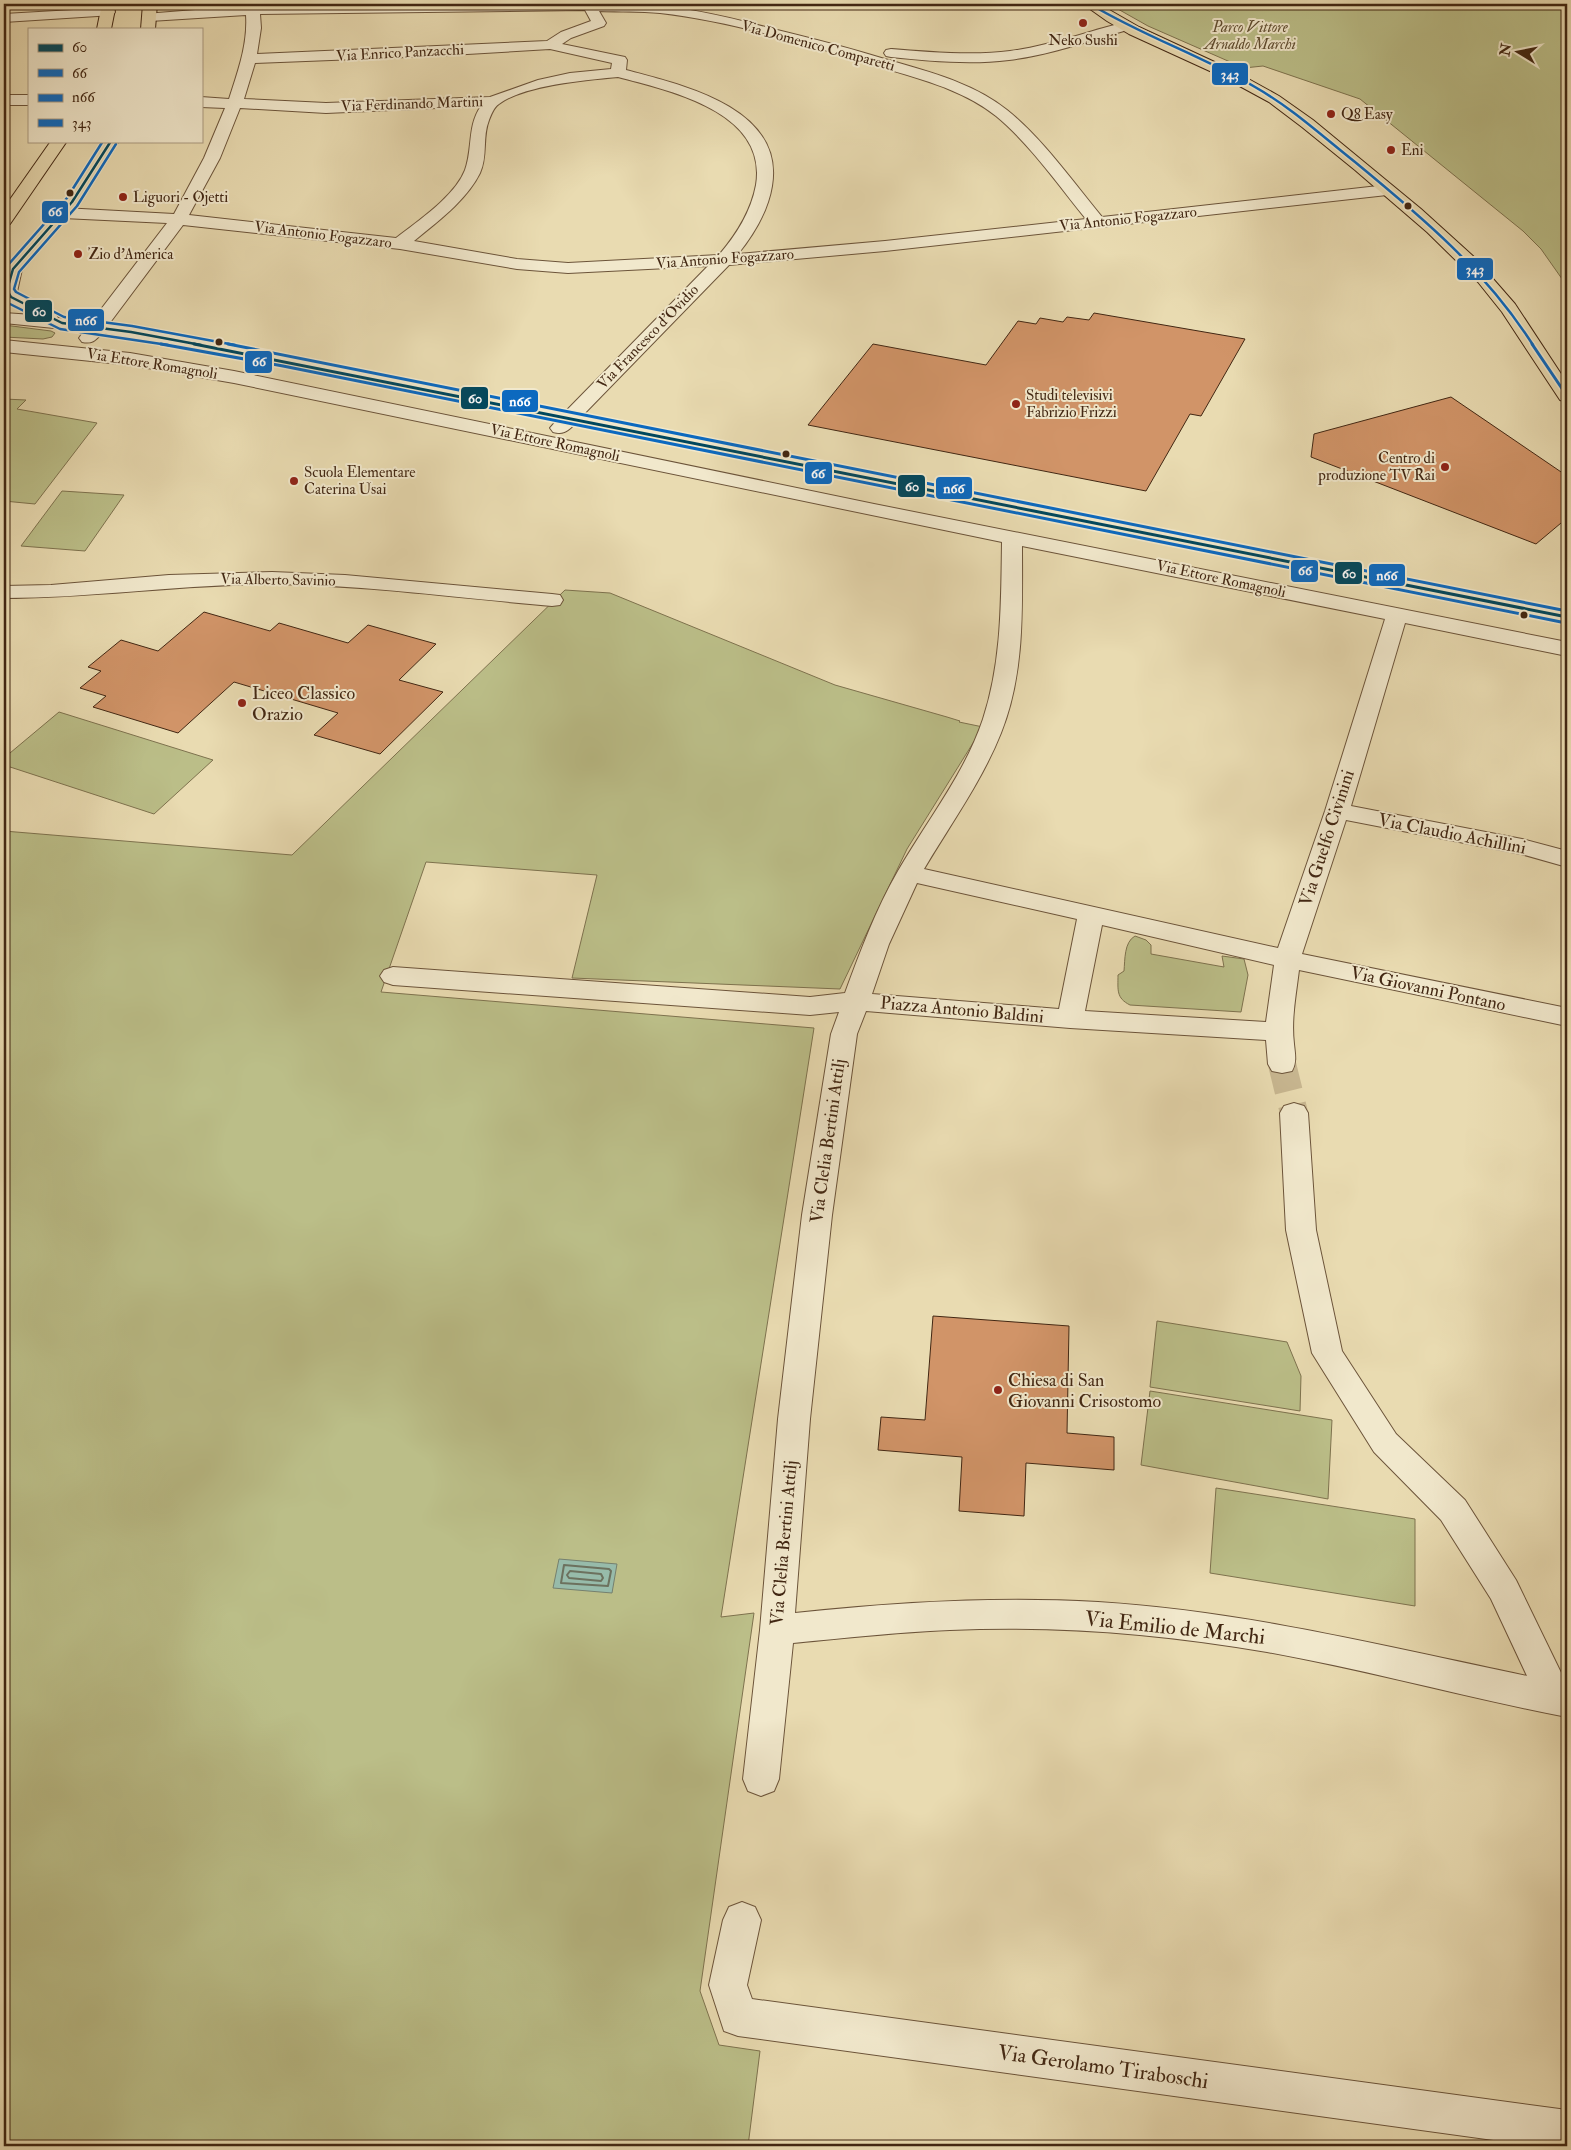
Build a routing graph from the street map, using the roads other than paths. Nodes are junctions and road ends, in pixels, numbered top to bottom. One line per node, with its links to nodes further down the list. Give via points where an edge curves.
1 (1090, 4): 7 (main road)
2 (589, 5): 3 (street, Via Domenico Comparetti); 9 (street, Via Enrico Panzacchi, via 599,23 566,35); 10 (street, Via Domenico Comparetti, via 694,14)
3 (252, 7): 5 (street, Via Domenico Comparetti); 11 (street, via 254,28)
4 (108, 8): 6 (street); 8 (main road)
5 (149, 17)
6 (4, 18)
7 (1126, 26): 10 (street, via 1008,56 931,56); 20 (main road, via 1213,66 1273,99 1304,120)
8 (104, 28)
9 (550, 45): 11 (street, Via Enrico Panzacchi); 12 (street, Via Enrico Panzacchi)
10 (837, 49): 25 (street, Via Domenico Comparetti, via 952,85 1000,112 1019,129)
11 (249, 59): 17 (street)
12 (619, 67): 15 (street, Via Ferdinando Martini, via 550,81); 27 (street, Via Francesco d'Ovidio, via 698,97 738,120 759,143 765,172 758,207 750,224)
13 (4, 100): 14 (street)
14 (28, 100)
15 (493, 101): 17 (street, Via Ferdinando Martini, via 326,108); 26 (street, via 478,124 474,168 470,177 450,200)
16 (202, 102): 17 (street, Via Ferdinando Martini)
17 (236, 103): 23 (street, via 212,158)
18 (58, 142): 21 (main road)
19 (110, 142): 22 (main road)
20 (1387, 190): 25 (street, Via Antonio Fogazzaro); 37 (main road, via 1439,234 1492,288)
21 (9, 206): 24 (main road)
22 (63, 213): 23 (street, Via Antonio Fogazzaro); 28 (main road)
23 (179, 219): 26 (street, Via Antonio Fogazzaro); 31 (street)
24 (4, 220)
25 (1098, 222): 27 (street, Via Antonio Fogazzaro)
26 (400, 244): 27 (street, Via Antonio Fogazzaro, via 517,264 568,268)
27 (723, 260): 39 (street, Via Francesco d'Ovidio)
28 (9, 275): 30 (street, via 6,290 9,295)
29 (4, 318): 30 (street, Via Ettore Romagnoli)
30 (62, 323): 31 (street, Via Ettore Romagnoli)
31 (98, 327): 34 (street); 36 (street, Via Ettore Romagnoli)
32 (4, 346): 33 (street, Via Ettore Romagnoli)
33 (38, 349): 34 (street, Via Ettore Romagnoli); 35 (street)
34 (74, 352): 38 (street, Via Ettore Romagnoli, via 161,364)
35 (4, 356)
36 (401, 384): 38 (street); 39 (street, Via Ettore Romagnoli)
37 (1567, 396)
38 (377, 406): 40 (street, Via Ettore Romagnoli)
39 (570, 417): 40 (street, Via Francesco d'Ovidio); 41 (street, Via Ettore Romagnoli)
40 (548, 441): 43 (street, Via Ettore Romagnoli)
41 (754, 454): 42 (street, Via Ettore Romagnoli); 43 (street)
42 (873, 477): 44 (street); 45 (street, Via Ettore Romagnoli)
43 (733, 481): 44 (street, Via Ettore Romagnoli)
44 (874, 510): 46 (street, Via Ettore Romagnoli)
45 (1120, 528): 47 (street); 51 (street, Via Ettore Romagnoli)
46 (1012, 537): 47 (street, Via Ettore Romagnoli); 55 (street, Via Clelia Bertini Attilj, via 1011,635 1006,674 995,717 971,770)
47 (1103, 555): 50 (street, Via Ettore Romagnoli)
48 (4, 592): 49 (street, Via Alberto Savinio, via 272,578 361,582)
49 (552, 600)
50 (1397, 615): 52 (street, Via Ettore Romagnoli); 53 (street, Via Guelfo Civinini)
51 (1567, 617)
52 (1567, 649)
53 (1337, 811): 54 (street, Via Claudio Achillini); 57 (street, Via Guelfo Civinini)
54 (1567, 858)
55 (909, 873): 56 (street); 59 (street, Via Clelia Bertini Attilj)
56 (1091, 915): 57 (street); 61 (street)
57 (1288, 958): 60 (street, Via Giovanni Pontano); 62 (street, Via Guelfo Civinini)
58 (393, 976): 59 (street, Piazza Antonio Baldini, via 810,1006)
59 (854, 1001): 61 (street, Piazza Antonio Baldini); 65 (street, Via Clelia Bertini Attilj, via 844,1034 817,1215 794,1420)
60 (1567, 1017)
61 (1070, 1019): 62 (street, Piazza Antonio Baldini)
62 (1279, 1032): 63 (street, Via Guelfo Civinini)
63 (1282, 1064)
64 (1294, 1113): 66 (street, via 1301,1230 1328,1353 1385,1443 1453,1510 1504,1590)
65 (777, 1630): 66 (street, Via Emilio de Marchi, via 973,1614 1114,1619 1306,1644); 67 (street, Via Clelia Bertini Attilj)
66 (1561, 1699)
67 (761, 1779)
68 (742, 1920): 69 (street, Via Gerolamo Tiraboschi, via 728,1985 738,2017)
69 (1567, 2130)

